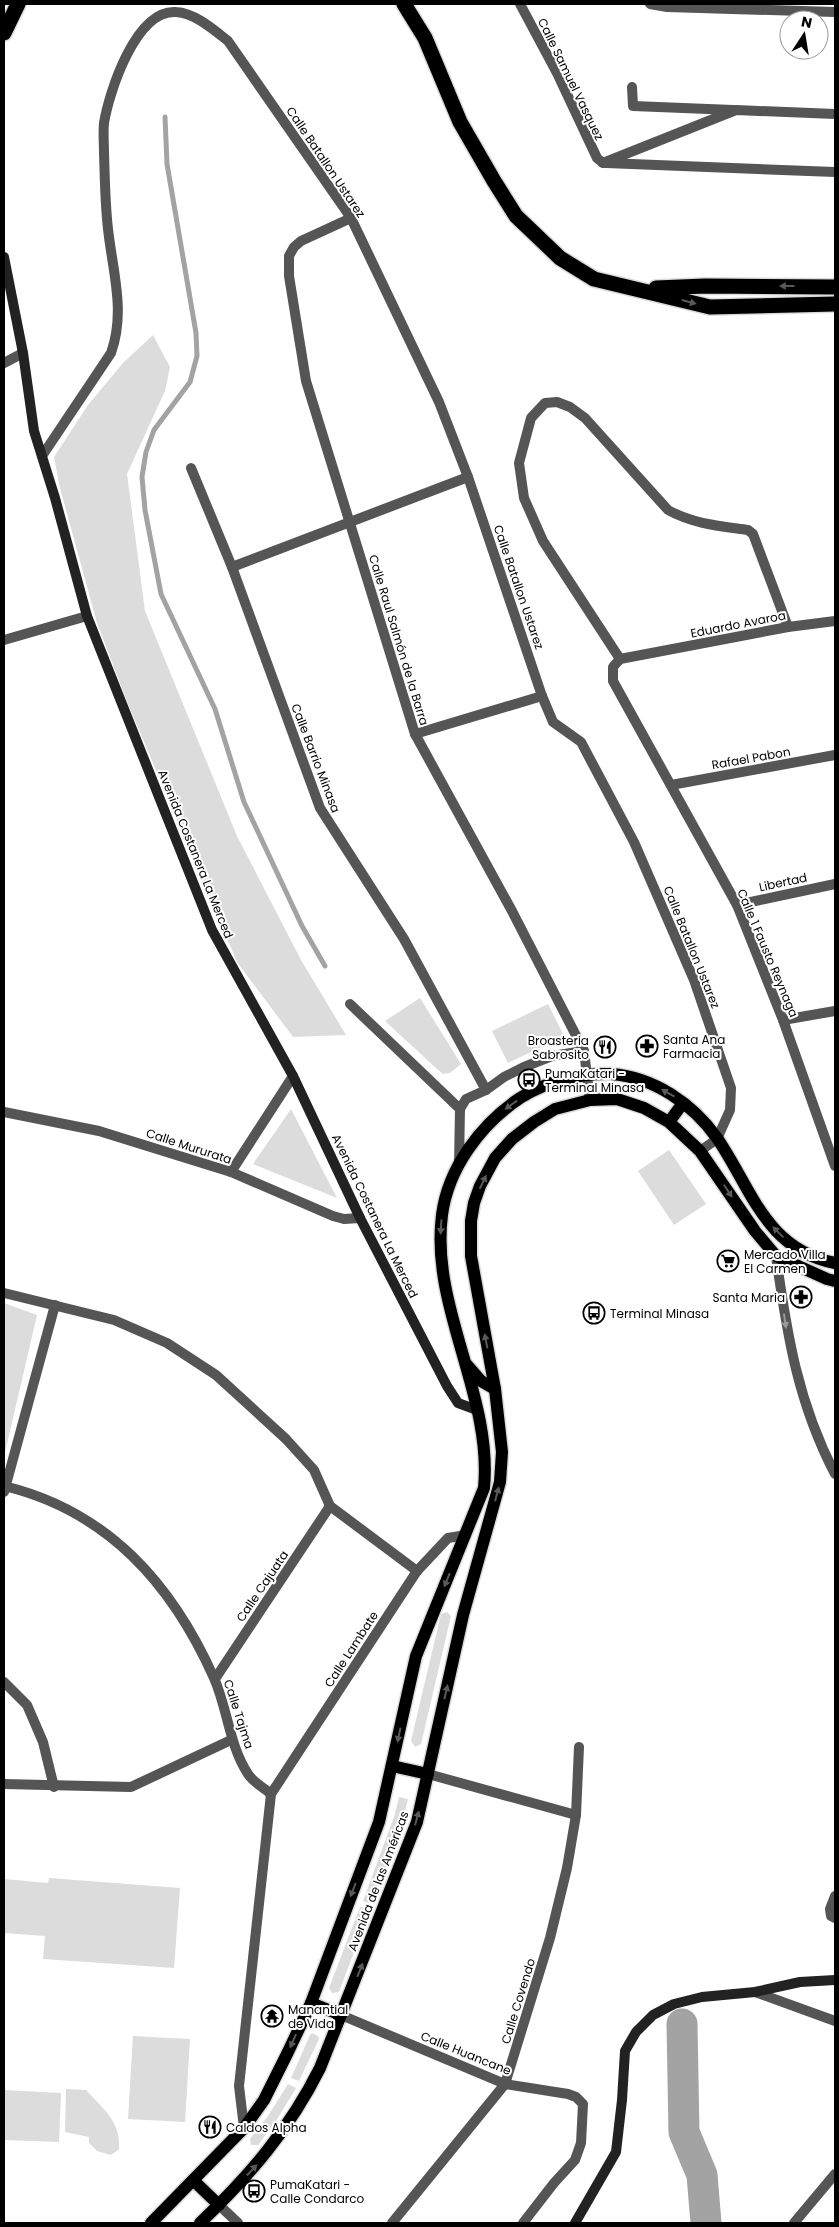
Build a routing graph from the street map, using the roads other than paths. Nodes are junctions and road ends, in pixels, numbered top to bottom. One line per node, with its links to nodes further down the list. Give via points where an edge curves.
1 (18, 4): 6 (highway)
2 (404, 4): 15 (highway, via 425,38 460,122 516,216 560,258 594,279)
3 (520, 4): 10 (street, Calle Samuel Vasquez, via 597,158)
4 (650, 4): 5 (street)
5 (835, 12)
6 (4, 33)
7 (632, 87): 8 (street, via 633,106)
8 (736, 110): 9 (street); 10 (street)
9 (835, 114)
10 (603, 163): 11 (street)
11 (835, 172)
12 (351, 218): 19 (street, Calle Batallon Ustarez, via 228,42 211,28 177,12 166,12 151,21 141,30 124,62 104,123 108,234 119,316 117,336 111,353); 21 (street, Calle Batallon Ustarez, via 440,402); 22 (street, Calle Raul Salmón de la Barra, via 301,241 289,256 289,276 306,381)
13 (4, 257): 17 (main road, Avenida Costanera La Merced)
14 (835, 286): 15 (highway, one-way to 15)
15 (642, 289): 16 (highway, one-way to 16, via 710,307)
16 (835, 304)
17 (23, 353): 18 (street); 19 (main road, Avenida Costanera La Merced, via 34,431)
18 (4, 363)
19 (42, 456): 24 (main road, Avenida Costanera La Merced)
20 (191, 468): 23 (street, Calle Barrio Minasa)
21 (468, 478): 22 (street); 29 (street, Calle Batallon Ustarez)
22 (350, 523): 23 (street); 30 (street, Calle Raul Salmón de la Barra)
23 (232, 567): 41 (street, Calle Barrio Minasa, via 320,808 404,939)
24 (86, 616): 27 (street); 40 (main road, Avenida Costanera La Merced, via 212,930)
25 (835, 621): 26 (street, Eduardo Avaroa)
26 (788, 627): 28 (street, Eduardo Avaroa); 28 (street, via 753,534 748,530 682,518 668,510 585,418 557,402 545,403 531,418 519,463 524,498 543,541)
27 (4, 640)
28 (620, 659): 32 (street, Calle 1 Fausto Reynaga, via 613,667 613,681)
29 (542, 696): 30 (street); 47 (street, Calle Batallon Ustarez, via 553,722 581,742 634,842 694,980 732,1088 730,1110)
30 (414, 734): 38 (street, Calle Raul Salmón de la Barra, via 512,911)
31 (835, 755): 32 (street, Rafael Pabon)
32 (671, 785): 34 (street, Calle 1 Fausto Reynaga)
33 (835, 884): 34 (street, Libertad)
34 (737, 905): 37 (street, Calle 1 Fausto Reynaga)
35 (350, 1004): 44 (street)
36 (835, 1011): 37 (street)
37 (783, 1020): 50 (street, Calle 1 Fausto Reynaga)
38 (584, 1051): 39 (street, Calle Raul Salmón de la Barra); 41 (street, via 552,1056 524,1067)
39 (588, 1073): 42 (street, Calle Raul Salmón de la Barra); 43 (main road, one-way to 39, via 653,1084 623,1075); 49 (main road, Avenida de las Américas, one-way to 49, via 545,1086 509,1106 476,1139)
40 (293, 1076): 51 (street); 52 (main road, Avenida Costanera La Merced)
41 (486, 1090): 44 (street, via 466,1099)
42 (590, 1100): 46 (main road, Avenida de las Américas, via 617,1099 644,1108); 59 (main road, Avenida de las Américas, one-way to 42, via 472,1256 471,1221 480,1186 495,1158 512,1138 555,1109)
43 (683, 1103): 46 (main road); 47 (main road)
44 (460, 1109): 49 (street)
45 (4, 1112): 51 (street, Calle Mururata, via 99,1131)
46 (669, 1122): 48 (main road, Avenida de las Américas)
47 (717, 1138): 48 (street); 54 (main road, one-way to 47, via 800,1249 778,1233 753,1202)
48 (700, 1151): 53 (main road, Avenida de las Américas, one-way to 53)
49 (459, 1164): 58 (main road, Avenida de las Américas, one-way to 58, via 442,1214 440,1248 444,1279)
50 (835, 1166)
51 (230, 1172): 52 (street, Calle Mururata, via 332,1216)
52 (360, 1218): 60 (main road, Avenida Costanera La Merced, via 447,1386 458,1403)
53 (776, 1256): 55 (main road); 61 (street, one-way to 61, via 795,1371)
54 (835, 1263)
55 (835, 1281)
56 (4, 1293): 57 (street)
57 (55, 1305): 62 (street); 63 (street, via 114,1320 167,1343 216,1375 286,1439 314,1470)
58 (466, 1364): 59 (main road, via 481,1382); 60 (main road, Avenida de las Américas)
59 (495, 1389): 65 (main road, Avenida de las Américas, one-way to 59, via 502,1452)
60 (477, 1410): 64 (main road, Avenida de las Américas, via 485,1482)
61 (835, 1474)
62 (4, 1488): 67 (street, Calle Tajma, via 57,1505 96,1525 135,1556 175,1605)
63 (330, 1506): 66 (street); 67 (street, Calle Cajuata)
64 (466, 1535): 65 (main road); 66 (street, Calle Lambate, via 448,1538); 71 (main road, Avenida de las Américas, one-way to 71, via 416,1656)
65 (485, 1541): 72 (main road, Avenida de las Américas, one-way to 65, via 463,1615)
66 (417, 1570): 75 (street, Calle Lambate)
67 (214, 1679): 69 (street, Calle Tajma)
68 (4, 1682): 74 (street, via 27,1705 43,1742)
69 (232, 1740): 74 (street, via 131,1787); 75 (street, Calle Tajma, via 249,1776)
70 (579, 1748): 76 (street, Calle Covendo)
71 (392, 1766): 72 (main road); 81 (main road, Avenida de las Américas, one-way to 81, via 379,1822)
72 (428, 1774): 76 (street); 82 (main road, Avenida de las Américas, one-way to 72, via 417,1822)
73 (4, 1784): 74 (street)
74 (54, 1787)
75 (271, 1794): 85 (street, via 239,2086)
76 (576, 1815): 84 (street, Calle Covendo, via 550,1938)
77 (835, 1896): 78 (street, via 830,1909 831,1916)
78 (835, 1918)
79 (835, 1980): 80 (main road, via 800,1982)
80 (755, 1992): 83 (street); 94 (main road, via 702,1997 674,2004 652,2015 636,2032 625,2051 616,2152)
81 (310, 2002): 82 (main road); 85 (main road, Avenida de las Américas, one-way to 85, via 264,2100)
82 (341, 2015): 84 (street, Calle Huancane); 88 (main road, Avenida de las Américas, one-way to 82, via 266,2155 297,2111 320,2068)
83 (835, 2021)
84 (506, 2084): 92 (street, Calle Covendo); 93 (street, Calle Huancane, via 568,2094 583,2104 582,2143 575,2160)
85 (244, 2128): 87 (main road, Avenida de las Américas)
86 (835, 2174): 95 (street)
87 (194, 2181): 88 (main road); 89 (main road, Avenida de las Américas)
88 (219, 2205): 90 (main road, Avenida de las Américas); 91 (street)
89 (151, 2223)
90 (200, 2223)
91 (238, 2223)
92 (392, 2223)
93 (523, 2223)
94 (575, 2223)
95 (794, 2223)

